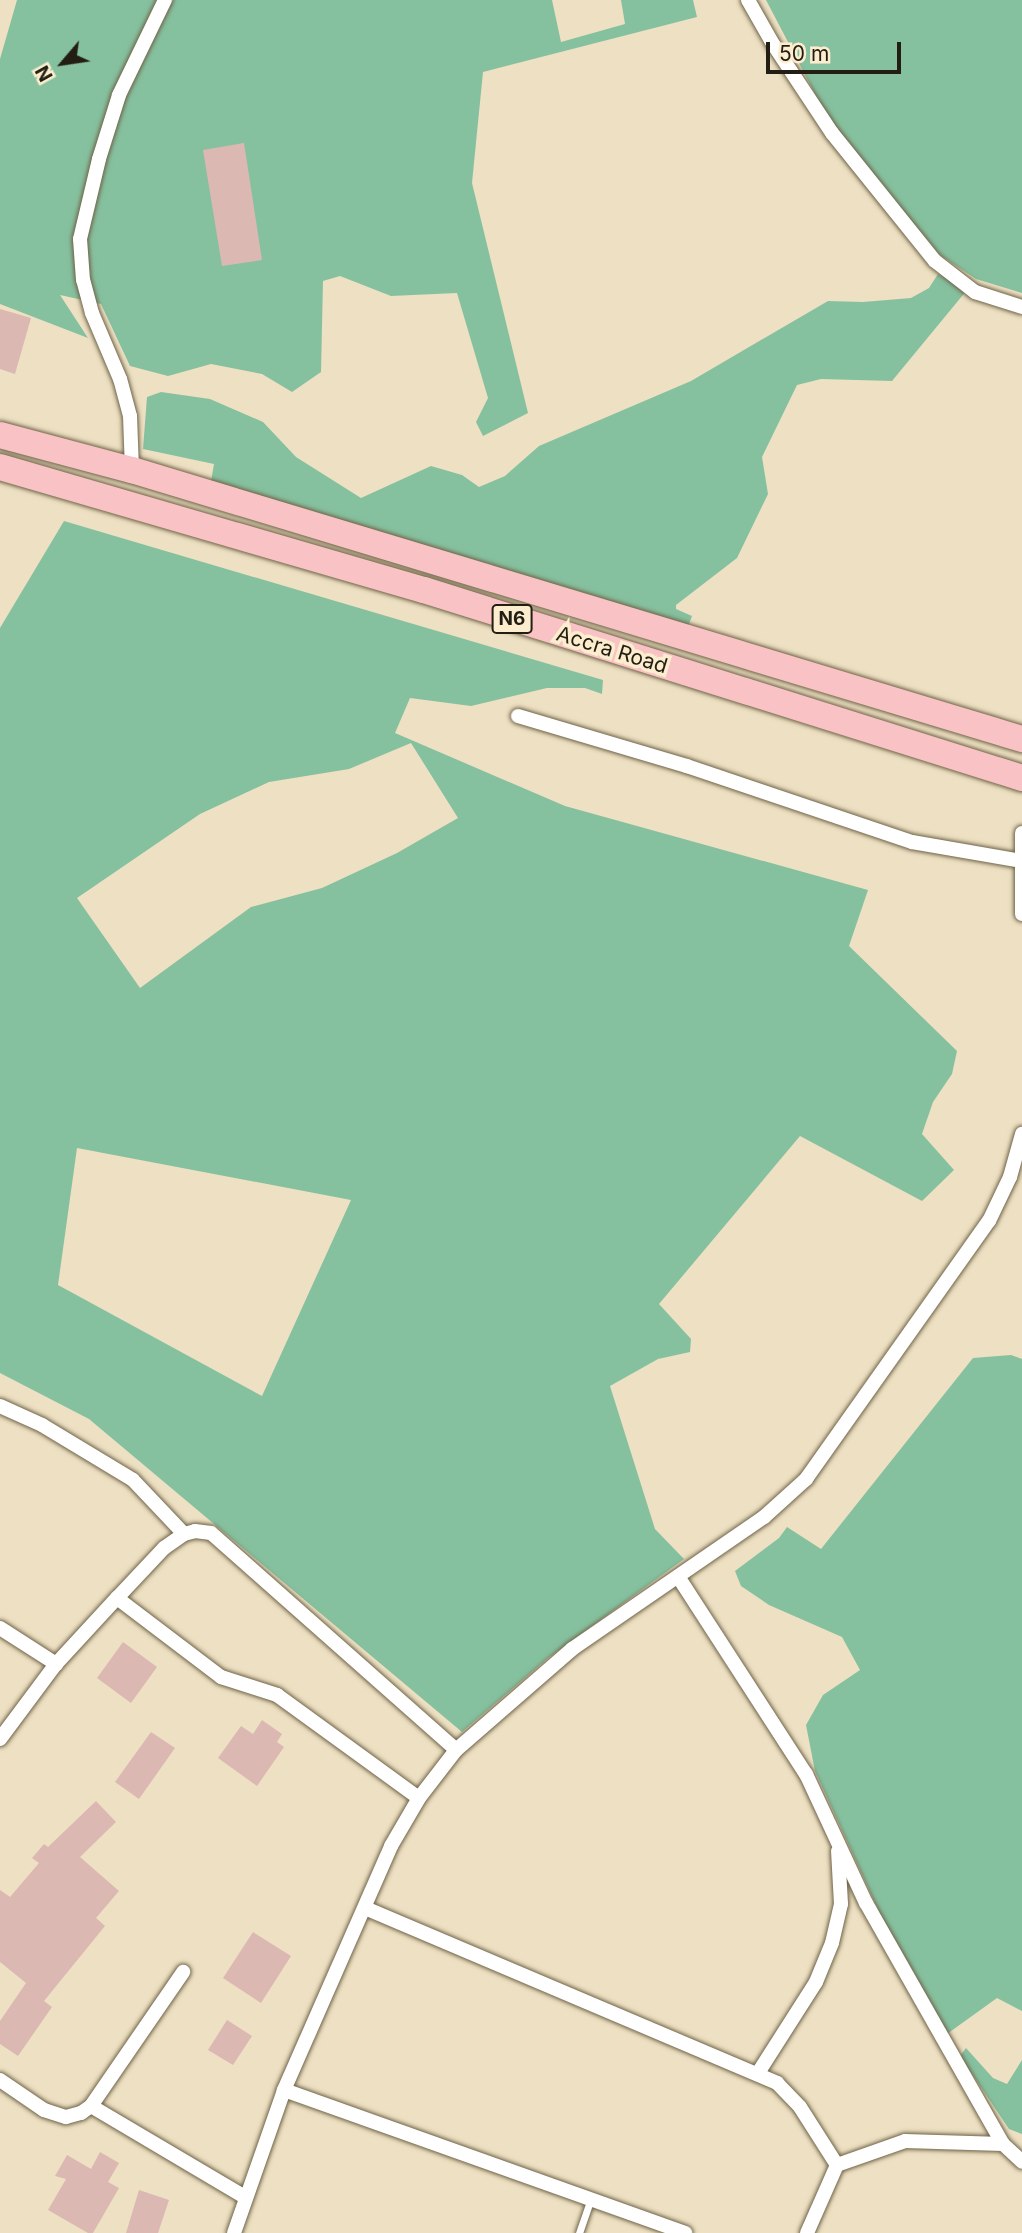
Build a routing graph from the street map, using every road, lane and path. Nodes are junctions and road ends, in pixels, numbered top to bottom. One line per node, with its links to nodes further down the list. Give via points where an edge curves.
1 (165, 0): 6 (street, via 120,96 80,239 83,280 92,313 130,416)
2 (748, 0): 3 (street, via 832,132 935,261 975,292)
3 (1022, 307)
4 (0, 435): 6 (highway, Accra Road / N6)
5 (0, 467): 9 (highway, Accra Road / N6, via 424,590)
6 (132, 470): 8 (highway, Accra Road / N6)
7 (518, 716): 11 (street, via 687,766 912,842)
8 (1022, 739)
9 (1022, 778)
10 (1022, 833): 11 (street)
11 (1021, 860): 12 (street)
12 (1022, 914)
13 (1022, 1134): 16 (street, via 1010,1177 989,1221 806,1479 764,1517)
14 (0, 1406): 15 (street, via 42,1425 133,1480)
15 (184, 1534): 17 (street, via 164,1548); 21 (street, via 211,1534)
16 (679, 1578): 21 (street, via 572,1649); 23 (street, via 806,1774)
17 (117, 1598): 19 (street); 22 (street, via 221,1677 277,1695)
18 (0, 1628): 19 (street)
19 (57, 1664): 20 (street)
20 (0, 1739)
21 (456, 1750): 22 (street)
22 (419, 1798): 24 (street, via 391,1846)
23 (838, 1844): 26 (street, via 841,1904 832,1943 816,1982); 30 (street, via 866,1903)
24 (365, 1908): 26 (street); 28 (street)
25 (183, 1972): 29 (street)
26 (758, 2073): 32 (street, via 777,2083 800,2107)
27 (0, 2080): 29 (street, via 44,2110 66,2117)
28 (284, 2090): 33 (street); 34 (street)
29 (91, 2106): 33 (street)
30 (1003, 2144): 31 (street); 32 (street, via 905,2141)
31 (1022, 2162)
32 (837, 2165): 38 (street)
33 (245, 2197): 35 (street)
34 (590, 2201): 36 (lane); 37 (street)
35 (234, 2233)
36 (579, 2233)
37 (685, 2233)
38 (807, 2233)

